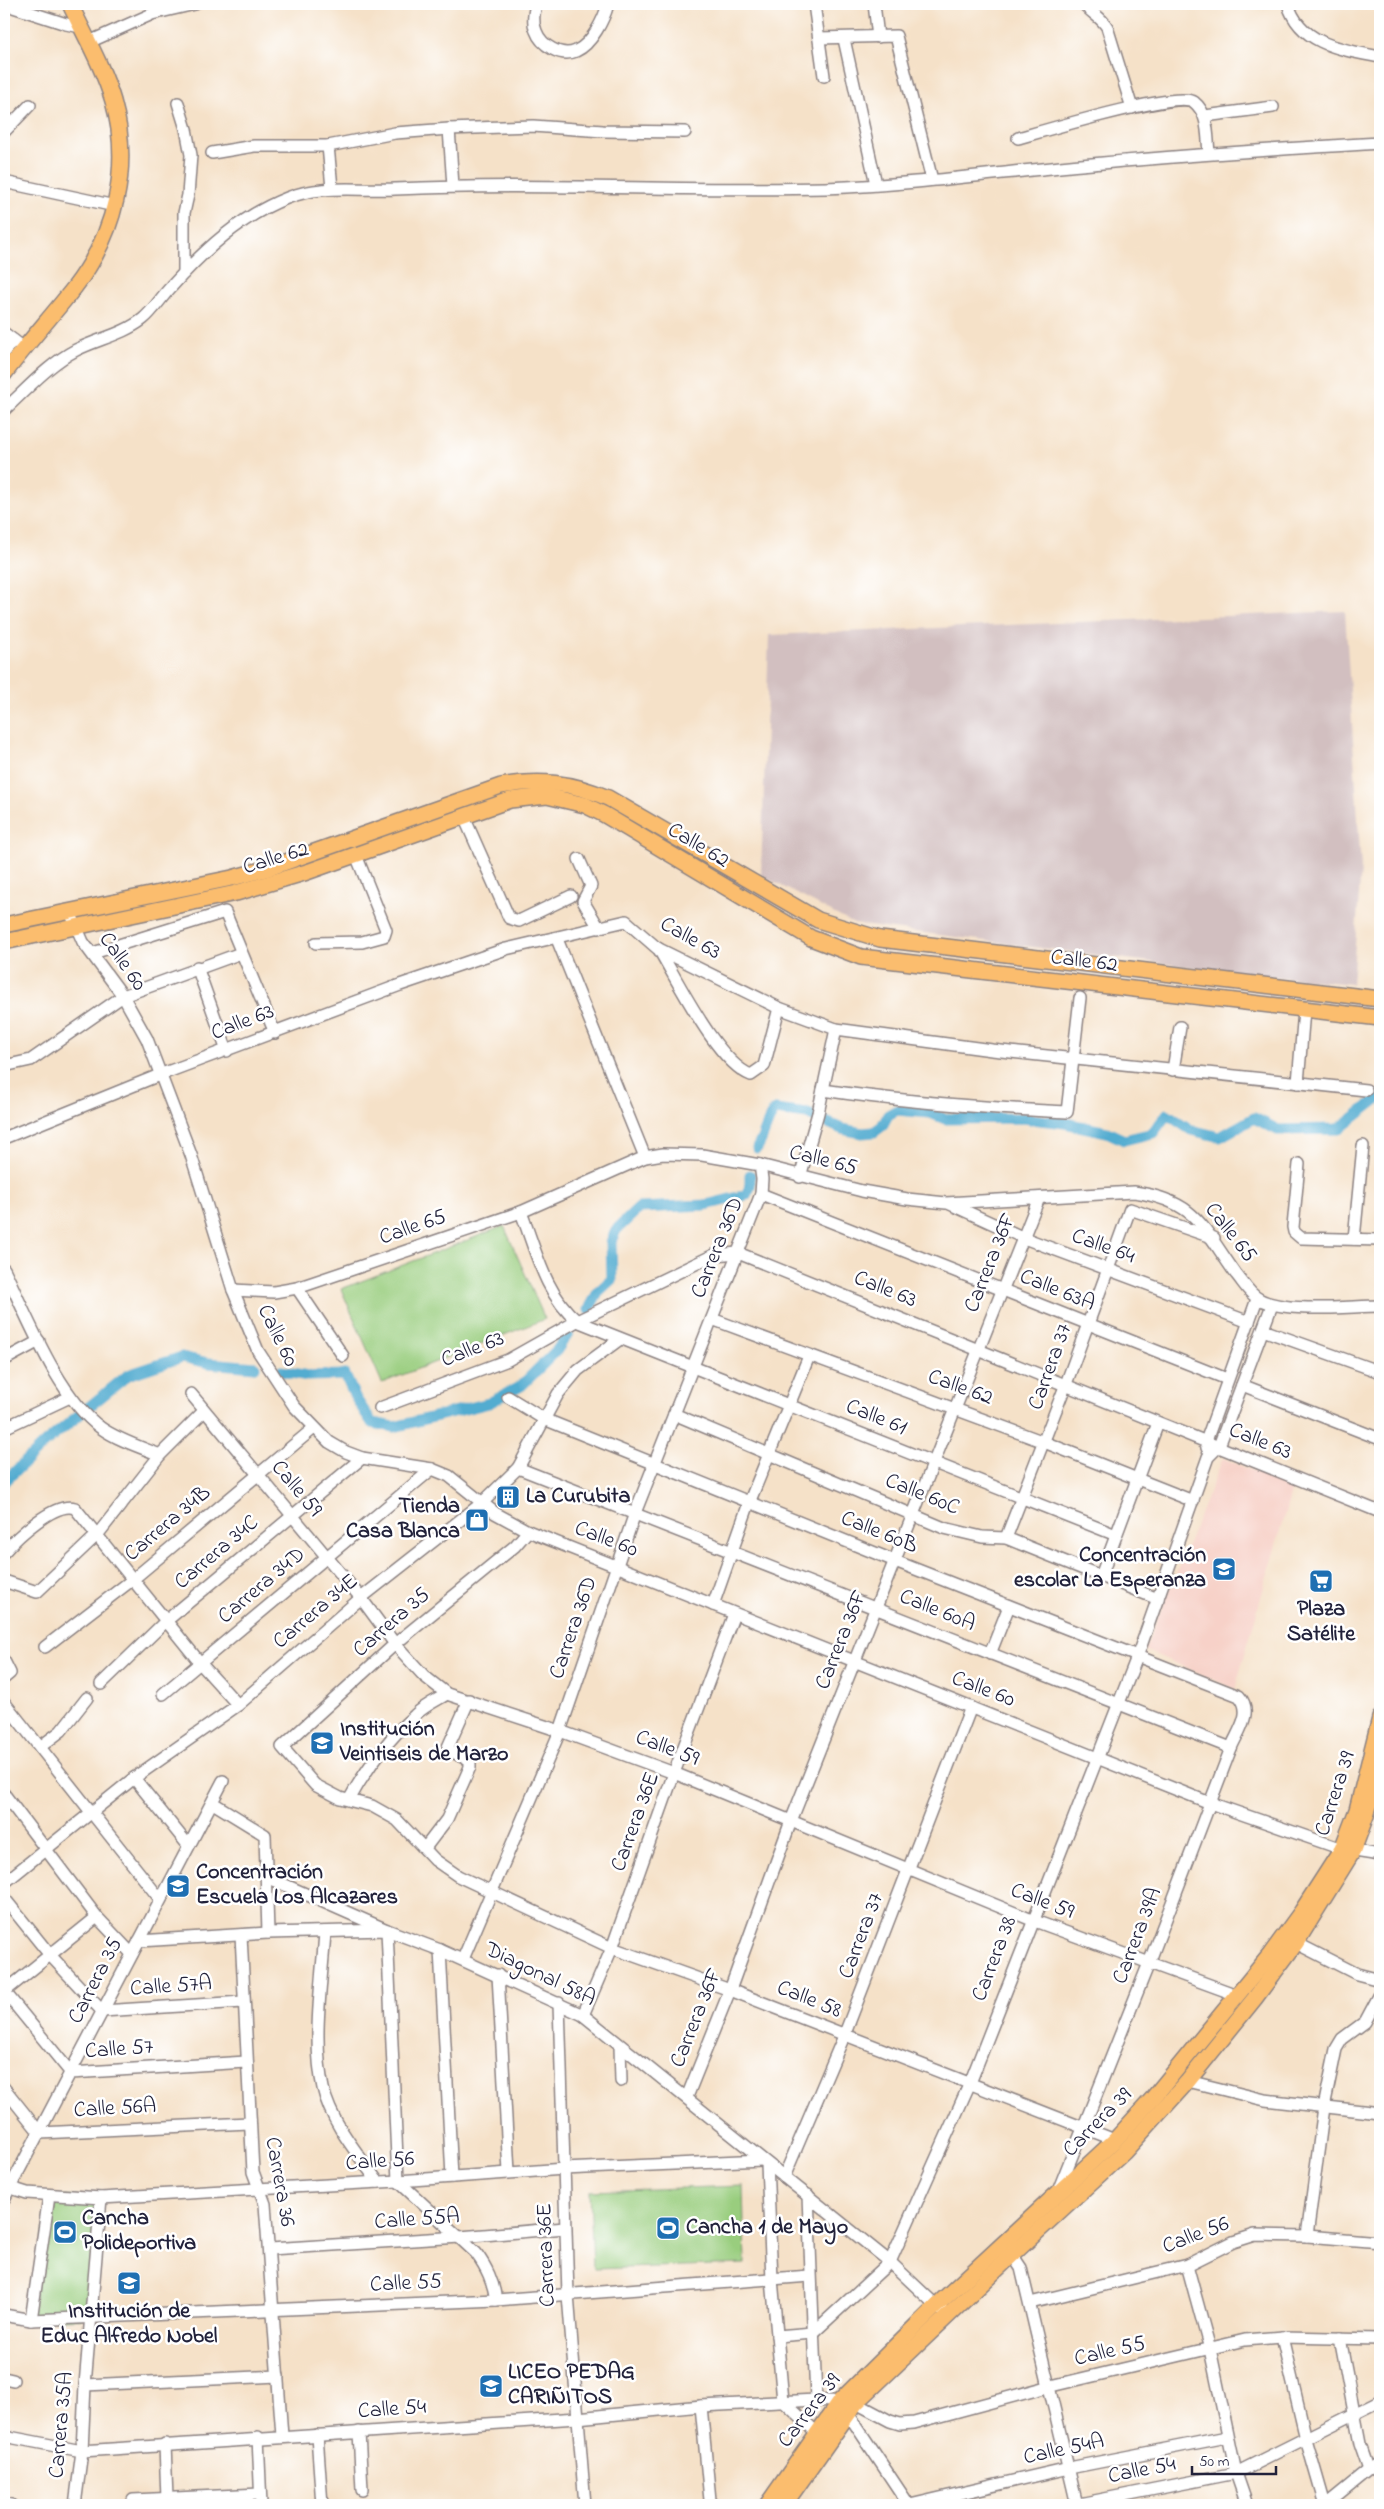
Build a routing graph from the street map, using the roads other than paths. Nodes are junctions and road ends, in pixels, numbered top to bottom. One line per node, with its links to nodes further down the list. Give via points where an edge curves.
1 (4, 4): 12 (street)
2 (70, 4): 12 (main road)
3 (195, 4): 10 (street)
4 (536, 4): 5 (street, via 533,22 536,32 548,46 566,53 584,46 606,13)
5 (608, 4)
6 (814, 4): 14 (street)
7 (874, 4): 13 (street)
8 (1084, 4): 22 (street, via 1107,27)
9 (1298, 4): 11 (street)
10 (149, 9): 16 (street)
11 (1289, 9): 17 (street, via 1301,28 1318,40 1346,52)
12 (81, 27): 16 (main road)
13 (878, 37): 15 (street); 32 (street, via 896,36)
14 (819, 38): 15 (street); 18 (street)
15 (844, 39): 34 (street)
16 (89, 42): 37 (main road, via 103,74 119,128 120,183)
17 (1380, 56)
18 (824, 76)
19 (178, 103): 38 (street, via 191,155 184,213)
20 (30, 105): 25 (street)
21 (1272, 107): 23 (street)
22 (1132, 108): 23 (street, via 1186,98 1194,102); 27 (street)
23 (1205, 116): 30 (street)
24 (449, 129): 26 (street, via 533,126); 29 (street, via 394,133); 35 (street)
25 (4, 132)
26 (685, 132)
27 (1018, 138)
28 (1380, 143): 30 (street)
29 (328, 146): 31 (street, via 254,146); 36 (street)
30 (1209, 152): 32 (street)
31 (212, 153)
32 (932, 180): 34 (street)
33 (4, 182): 37 (street)
34 (876, 184): 35 (street, via 749,190)
35 (453, 186): 36 (street, via 371,190)
36 (332, 188): 38 (street, via 288,197 266,207 231,228)
37 (115, 206): 39 (main road, via 107,232 74,287)
38 (184, 273): 42 (street, via 143,319 60,359)
39 (13, 340): 40 (street); 41 (main road)
40 (4, 352)
41 (4, 374)
42 (4, 410)
43 (464, 817): 44 (main road, Calle 62); 46 (street, via 509,918 519,921); 62 (main road, Calle 62, via 510,800 528,797 547,796 585,805 811,938 861,957)
44 (356, 855): 49 (main road, Calle 62, via 236,893); 53 (street, via 386,930 382,938 362,942)
45 (579, 859): 50 (street, via 591,886 583,901)
46 (571, 896)
47 (70, 912): 48 (main road, Calle 62); 49 (street, Calle 60); 60 (main road, Calle 62, via 260,871 502,786 550,781 588,789 608,798 818,920 847,930 890,940)
48 (4, 925)
49 (75, 928): 52 (main road, Calle 62); 55 (street, Calle 60)
50 (599, 928): 51 (street, Calle 63); 54 (street, Calle 63, via 626,921)
51 (556, 939): 66 (street, Calle 63, via 506,949); 77 (street)
52 (4, 942)
53 (316, 943)
54 (657, 948): 61 (street, Calle 63); 61 (street, via 721,1051 743,1072 751,1075 764,1066)
55 (93, 953): 56 (street, via 225,912); 58 (street, Calle 60)
56 (241, 953): 57 (street); 66 (street)
57 (197, 967): 58 (street); 67 (street)
58 (123, 996): 69 (street, via 37,1056); 71 (street, Calle 60)
59 (1080, 998): 68 (street)
60 (1380, 999)
61 (779, 1008): 65 (street, Calle 63)
62 (1304, 1010): 63 (main road, Calle 62); 72 (street)
63 (1380, 1018)
64 (1180, 1027): 70 (street)
65 (836, 1029): 68 (street, Calle 63); 73 (street)
66 (275, 1033): 67 (street, Calle 63)
67 (227, 1051): 71 (street, Calle 63)
68 (1072, 1059): 70 (street, Calle 63); 73 (street, via 1067,1112 962,1107)
69 (4, 1066)
70 (1173, 1070): 72 (street, Calle 63)
71 (162, 1074): 75 (street, Calle 63); 93 (street, Calle 60)
72 (1298, 1083): 74 (street, Calle 63)
73 (823, 1090): 80 (street)
74 (1366, 1090)
75 (4, 1138)
76 (1364, 1146): 87 (street)
77 (644, 1157): 79 (street, Calle 65, via 695,1154); 84 (street, Calle 65)
78 (1299, 1164): 87 (street, via 1294,1232 1301,1238)
79 (760, 1165): 80 (street, Calle 65); 81 (street, Carrera 36D)
80 (800, 1177): 83 (street, Calle 65, via 907,1199)
81 (761, 1194): 89 (street, Carrera 36D); 94 (street, Calle 63A)
82 (1038, 1198): 83 (street, Calle 65); 85 (street, Carrera 36F); 86 (street, Calle 65, via 1134,1192 1159,1196 1180,1204)
83 (946, 1203): 85 (street, Calle 64)
84 (521, 1212): 92 (street, Calle 65); 99 (street, via 552,1293)
85 (1024, 1238): 91 (street, Calle 64); 94 (street, Carrera 36F)
86 (1214, 1238): 91 (street, Carrera 37, via 1130,1209); 95 (street, Calle 65)
87 (1354, 1239): 88 (street)
88 (1380, 1240)
89 (738, 1253): 98 (street, Carrera 36D); 99 (street, Calle 63, via 714,1255); 105 (street, Calle 63)
90 (4, 1268): 104 (street)
91 (1108, 1270): 100 (street, Calle 64); 101 (street, Carrera 37)
92 (297, 1288): 93 (street, Calle 65, via 274,1292); 106 (street)
93 (233, 1290): 125 (street, Calle 60, via 258,1352 275,1380)
94 (1001, 1290): 101 (street, Calle 63A); 105 (street, Carrera 36F)
95 (1257, 1299): 96 (street); 100 (street, Carrera 38)
96 (1272, 1305): 97 (street); 102 (street, Carrera 38)
97 (1380, 1306)
98 (712, 1319): 107 (street, Calle 62); 109 (street, Carrera 36D)
99 (577, 1321): 103 (street); 118 (street, Calle 63, via 508,1360)
100 (1249, 1322): 111 (street, Carrera 38)
101 (1088, 1324): 111 (street, Calle 63A); 112 (street, Carrera 37)
102 (1263, 1330): 110 (street); 113 (street, Carrera 38)
103 (620, 1339): 109 (street, Calle 61); 122 (street, Carrera 34E, via 578,1370 558,1394)
104 (39, 1341): 108 (street); 115 (street)
105 (979, 1350): 112 (street, Calle 63); 119 (street, Carrera 36F)
106 (343, 1356)
107 (809, 1356): 117 (street); 119 (street, Calle 62)
108 (4, 1360)
109 (693, 1366): 117 (street, Calle 61); 121 (street, Carrera 36D)
110 (1380, 1372)
111 (1228, 1379): 127 (street, Carrera 38)
112 (1066, 1384): 123 (street, Calle 63); 128 (street, Carrera 37)
113 (1242, 1385): 126 (street); 129 (street, Carrera 38)
114 (191, 1394): 120 (street, Calle 59)
115 (70, 1397): 124 (street); 131 (street, via 101,1428)
116 (508, 1397): 122 (street, Calle 60B)
117 (790, 1404): 130 (street); 134 (street, Calle 61)
118 (380, 1408)
119 (955, 1409): 128 (street, Calle 62); 134 (street, Carrera 36F)
120 (204, 1411): 131 (street); 138 (street, Calle 59)
121 (674, 1414): 130 (street, Calle 60C); 135 (street, Carrera 36D)
122 (544, 1419): 135 (street, Calle 60B); 136 (street, Carrera 34E)
123 (1158, 1423): 127 (street, Calle 63); 139 (street)
124 (4, 1428)
125 (314, 1428): 133 (street, Calle 60, via 334,1446); 138 (street, Carrera 34B)
126 (1380, 1439)
127 (1206, 1441): 129 (street, Calle 63); 132 (street, Carrera 38)
128 (1044, 1442): 139 (street, Calle 62); 140 (street, Carrera 37)
129 (1219, 1446): 132 (street, Carrera 38); 144 (street, Calle 63)
130 (769, 1454): 143 (street); 146 (street, Calle 60C)
131 (160, 1455): 149 (street)
132 (1208, 1457): 141 (street, Carrera 38)
133 (362, 1458): 137 (street, Calle 60); 147 (street, Carrera 34C)
134 (934, 1463): 140 (street, Calle 61); 146 (street, Carrera 36F)
135 (654, 1464): 143 (street, Calle 60B); 145 (street, Carrera 36D)
136 (518, 1468): 142 (street, Carrera 34E); 145 (street, Calle 60A)
137 (432, 1469): 142 (street, Calle 60, via 449,1476); 154 (street, Carrera 34D)
138 (258, 1475): 147 (street, Calle 59); 158 (street, Carrera 34B)
139 (1137, 1479): 141 (street, Calle 62); 150 (street)
140 (1022, 1497): 150 (street, Calle 61); 151 (street, Carrera 37)
141 (1193, 1501): 161 (street, Carrera 38)
142 (482, 1503): 148 (street, Calle 60, via 510,1523); 160 (street, Carrera 34E)
143 (749, 1503): 153 (street); 155 (street, Calle 60B)
144 (1380, 1512)
145 (635, 1513): 153 (street, Calle 60A); 156 (street, Carrera 36D)
146 (914, 1514): 151 (street, Calle 60C, via 964,1534); 155 (street, Carrera 36F)
147 (293, 1516): 154 (street, Calle 59); 166 (street, Carrera 34C)
148 (528, 1531): 156 (street, Calle 60); 167 (street, Carrera 35, via 515,1546)
149 (98, 1534): 152 (street, via 70,1506 36,1522); 158 (street); 159 (street, via 37,1592)
150 (1116, 1535): 157 (street)
151 (1006, 1538): 157 (street, Calle 60C)
152 (4, 1552)
153 (732, 1552): 162 (street); 164 (street, Calle 60A)
154 (328, 1558): 160 (street, Calle 59); 173 (street, Carrera 34D)
155 (895, 1561): 163 (street, Calle 60B); 164 (street, Carrera 36F)
156 (617, 1565): 162 (street, Calle 60); 186 (street, Carrera 36D)
157 (1101, 1576): 161 (street, Calle 60C)
158 (132, 1580): 166 (street); 168 (street, Carrera 34B)
159 (4, 1581)
160 (361, 1598): 167 (street, Calle 59); 182 (street, Carrera 34E)
161 (1158, 1599): 170 (street, Carrera 38)
162 (713, 1605): 165 (street, Calle 60)
163 (1009, 1606): 169 (street); 170 (street, Calle 60B)
164 (876, 1608): 169 (street, Calle 60A); 172 (street, Carrera 36F)
165 (734, 1614): 172 (street, Calle 60); 192 (street, Carrera 36E)
166 (166, 1620): 173 (street); 175 (street, Carrera 34C)
167 (395, 1644): 177 (street, Calle 59, via 424,1676); 188 (street, Carrera 35)
168 (45, 1646)
169 (990, 1654): 183 (street, Calle 60A)
170 (1137, 1656): 178 (street, Calle 60B); 183 (street, Carrera 38)
171 (4, 1661): 174 (street)
172 (854, 1662): 184 (street, Calle 60); 200 (street, Carrera 36F)
173 (201, 1664): 176 (street, Carrera 34D); 182 (street)
174 (7, 1676)
175 (101, 1684)
176 (163, 1694)
177 (447, 1694): 180 (street, Calle 59); 196 (street, via 416,1714 392,1739 362,1777)
178 (1239, 1696): 189 (street, Carrera 39A, via 1244,1702 1245,1716)
179 (87, 1698): 187 (street, via 61,1731)
180 (469, 1700): 186 (street, Calle 59); 202 (street, via 448,1746 449,1750 470,1761 470,1767 447,1819)
181 (4, 1702): 187 (street)
182 (238, 1705): 193 (street, Carrera 34E)
183 (1118, 1705): 189 (street, Calle 60A); 190 (street, Carrera 38)
184 (971, 1707): 190 (street, Calle 60); 206 (street, Carrera 37)
185 (1380, 1718): 204 (main road, Carrera 39)
186 (560, 1731): 192 (street, Calle 59); 209 (street, Carrera 36D)
187 (40, 1747): 199 (street)
188 (282, 1747): 196 (street, Calle 58, via 315,1785)
189 (1230, 1748): 198 (street, Carrera 39A)
190 (1098, 1757): 198 (street, Calle 60); 213 (street, Carrera 38)
191 (1380, 1765): 204 (main road, Carrera 39, via 1368,1814)
192 (674, 1773): 200 (street, Calle 59); 220 (street, Carrera 36E)
193 (134, 1778): 199 (street, Carrera 34E); 201 (street)
194 (223, 1781): 197 (street, Carrera 35)
195 (4, 1794): 203 (street)
196 (350, 1800): 202 (street, Calle 58, via 372,1806 397,1820)
197 (213, 1803): 201 (street, Carrera 35); 207 (street, via 265,1835)
198 (1210, 1803): 204 (street, Calle 60); 225 (street, Carrera 39A)
199 (90, 1813): 203 (street, Carrera 34E); 211 (street)
200 (791, 1822): 206 (street, Calle 59); 228 (street, Carrera 36F)
201 (188, 1845): 211 (street, Carrera 35)
202 (425, 1848): 209 (street, Calle 58, via 435,1860 458,1876)
203 (46, 1850): 208 (street, Carrera 34E); 212 (street)
204 (1347, 1850): 205 (street, Calle 60); 219 (main road, Carrera 39); 231 (main road, Carrera 39)
205 (1380, 1854)
206 (909, 1869): 213 (street, Calle 59); 236 (street, Carrera 37)
207 (267, 1878): 214 (street, Diagonal 58A); 216 (street)
208 (4, 1883)
209 (492, 1890): 220 (street, Calle 58); 224 (street, Carrera 36D)
210 (4, 1898): 222 (street, Calle 57A)
211 (160, 1899): 218 (street, Carrera 35)
212 (97, 1917): 222 (street); 223 (street)
213 (1032, 1920): 225 (street, Calle 59); 242 (street, Carrera 38)
214 (387, 1930): 215 (street); 221 (street, Diagonal 58A); 256 (street)
215 (325, 1932): 216 (street); 257 (street, via 319,2049 323,2088 336,2120)
216 (268, 1933): 217 (street)
217 (241, 1935): 218 (street); 232 (street, Carrera 36)
218 (139, 1941): 223 (street, Carrera 35)
219 (1296, 1943): 227 (street, via 1356,1974); 241 (main road, Carrera 39)
220 (612, 1948): 228 (street, Calle 58); 235 (street, Carrera 36E)
221 (440, 1950): 224 (street, Diagonal 58A); 254 (street)
222 (50, 1954): 229 (street); 234 (street, Calle 57A)
223 (132, 1954): 234 (street, Carrera 35)
224 (462, 1959): 226 (street, Diagonal 58A)
225 (1149, 1963): 231 (street, Calle 59); 248 (street, Carrera 39A)
226 (498, 1975): 233 (street, Diagonal 58A); 253 (street)
227 (1380, 1980)
228 (730, 1990): 236 (street, Calle 58); 244 (street, Carrera 36F)
229 (4, 1991): 239 (street, Calle 57)
230 (1380, 1994): 245 (street, via 1365,2022 1342,2039 1336,2049)
231 (1236, 1995): 250 (main road, Carrera 39)
232 (243, 2002): 234 (street, Calle 57A); 238 (street, Carrera 36)
233 (559, 2003): 235 (street, Diagonal 58A); 252 (street, Carrera 36E)
234 (102, 2011): 239 (street, Carrera 35)
235 (583, 2015): 237 (street, Diagonal 58A)
236 (844, 2036): 242 (street, Calle 58); 255 (street, Carrera 37)
237 (620, 2046): 240 (street); 244 (street, Diagonal 58A)
238 (246, 2062): 239 (street, Calle 57); 247 (street, Carrera 36)
239 (71, 2073): 249 (street, Carrera 35)
240 (621, 2081)
241 (1188, 2081): 245 (street, via 1265,2100); 270 (main road, Carrera 39, via 1124,2152)
242 (970, 2083): 248 (street, Calle 58); 271 (street, Carrera 38)
243 (4, 2088): 249 (street)
244 (687, 2098): 251 (street, Diagonal 58A)
245 (1324, 2107): 246 (street); 266 (street)
246 (1380, 2113)
247 (250, 2123): 249 (street, Calle 56A); 259 (street, Carrera 36, via 254,2172)
248 (1083, 2128): 250 (street, Calle 58); 260 (street, Carrera 39A)
249 (40, 2133): 258 (street, Carrera 35)
250 (1115, 2140): 260 (main road, Carrera 39)
251 (765, 2162): 252 (street, Calle 56); 255 (street, Diagonal 58A); 274 (street)
252 (564, 2169): 253 (street, Calle 56); 265 (street, Carrera 36E)
253 (509, 2172): 254 (street, Calle 56)
254 (452, 2177): 256 (street, Calle 56)
255 (784, 2177): 261 (street, Diagonal 58A)
256 (398, 2181): 257 (street, Calle 56); 267 (street)
257 (378, 2182): 259 (street, Calle 56)
258 (7, 2185): 262 (street, Calle 56); 264 (street, Carrera 35)
259 (260, 2189): 263 (street, Calle 56); 269 (street, Carrera 36)
260 (1057, 2192): 270 (main road, Carrera 39)
261 (808, 2195): 271 (street, Diagonal 58A); 273 (street)
262 (49, 2196): 263 (street, Calle 56); 282 (street)
263 (101, 2198): 281 (street, Carrera 35A)
264 (4, 2199)
265 (565, 2228): 267 (street, Calle 55A); 275 (street, Carrera 36E)
266 (1307, 2236): 268 (street, Calle 56); 272 (street, Calle 56, via 1255,2235)
267 (460, 2237): 269 (street, Calle 55A); 276 (street, via 486,2267)
268 (1380, 2242)
269 (270, 2248): 278 (street, Carrera 36)
270 (1008, 2249): 277 (street, via 1021,2268); 279 (main road, Carrera 39)
271 (890, 2262): 279 (street, Diagonal 58A); 283 (street, Carrera 38)
272 (1187, 2265): 277 (street, Calle 56); 288 (street)
273 (810, 2276): 274 (street, Calle 55); 283 (street)
274 (772, 2279): 275 (street, Calle 55); 284 (street)
275 (568, 2295): 276 (street, Calle 55); 298 (street, Carrera 36E)
276 (496, 2300): 278 (street, Calle 55)
277 (1030, 2303): 291 (street)
278 (274, 2311): 281 (street, Calle 55); 289 (street, Carrera 36)
279 (941, 2311): 296 (main road, Carrera 39)
280 (4, 2315): 282 (street, Calle 55)
281 (92, 2318): 282 (street, Calle 55); 290 (street, Carrera 35A)
282 (31, 2320)
283 (813, 2333): 284 (street); 292 (street)
284 (777, 2336): 293 (street)
285 (1282, 2337): 286 (street, Calle 55); 288 (street, Calle 55, via 1245,2340); 306 (street)
286 (1340, 2338): 287 (street, Calle 55); 297 (street)
287 (1380, 2339)
288 (1210, 2349): 291 (street, Calle 55); 304 (street)
289 (278, 2376): 290 (street); 303 (street, Carrera 36)
290 (85, 2386): 308 (street, Carrera 35A)
291 (1050, 2386): 296 (street, Calle 55, via 914,2423 900,2424); 310 (street)
292 (816, 2400): 293 (street, Calle 54); 296 (street, Calle 54)
293 (783, 2401): 295 (street, Calle 54); 301 (street)
294 (1380, 2402): 297 (street, Calle 54)
295 (701, 2406): 298 (street, Calle 54); 315 (street)
296 (848, 2406): 301 (main road, Carrera 39); 324 (main road, Carrera 39); 325 (street)
297 (1354, 2413): 306 (street, Calle 54); 309 (street)
298 (577, 2418): 299 (street, Calle 54); 322 (street, Carrera 36E)
299 (359, 2432): 300 (street, Calle 54); 312 (street)
300 (317, 2434): 303 (street, Calle 54); 321 (street)
301 (817, 2434): 323 (main road, Carrera 39)
302 (4, 2436): 308 (street, Calle 54)
303 (282, 2436): 305 (street, Calle 54)
304 (1227, 2437): 310 (street, Calle 54A); 311 (street)
305 (258, 2438): 307 (street, Calle 54); 314 (street)
306 (1306, 2439): 311 (street, Calle 54); 328 (street)
307 (164, 2444): 308 (street, Calle 54); 313 (street)
308 (82, 2451): 320 (street, Carrera 35A)
309 (1376, 2467): 328 (street)
310 (1069, 2468): 325 (street, Calle 54A); 326 (street)
311 (1236, 2473): 326 (street, Calle 54); 327 (street)
312 (362, 2490)
313 (167, 2498): 316 (street); 317 (street)
314 (260, 2500): 316 (street)
315 (710, 2500)
316 (183, 2502)
317 (133, 2503)
318 (4, 2504): 319 (street)
319 (11, 2505)
320 (75, 2505)
321 (322, 2505)
322 (584, 2505)
323 (767, 2505)
324 (784, 2505)
325 (909, 2505)
326 (1076, 2505)
327 (1247, 2505)
328 (1326, 2505)

